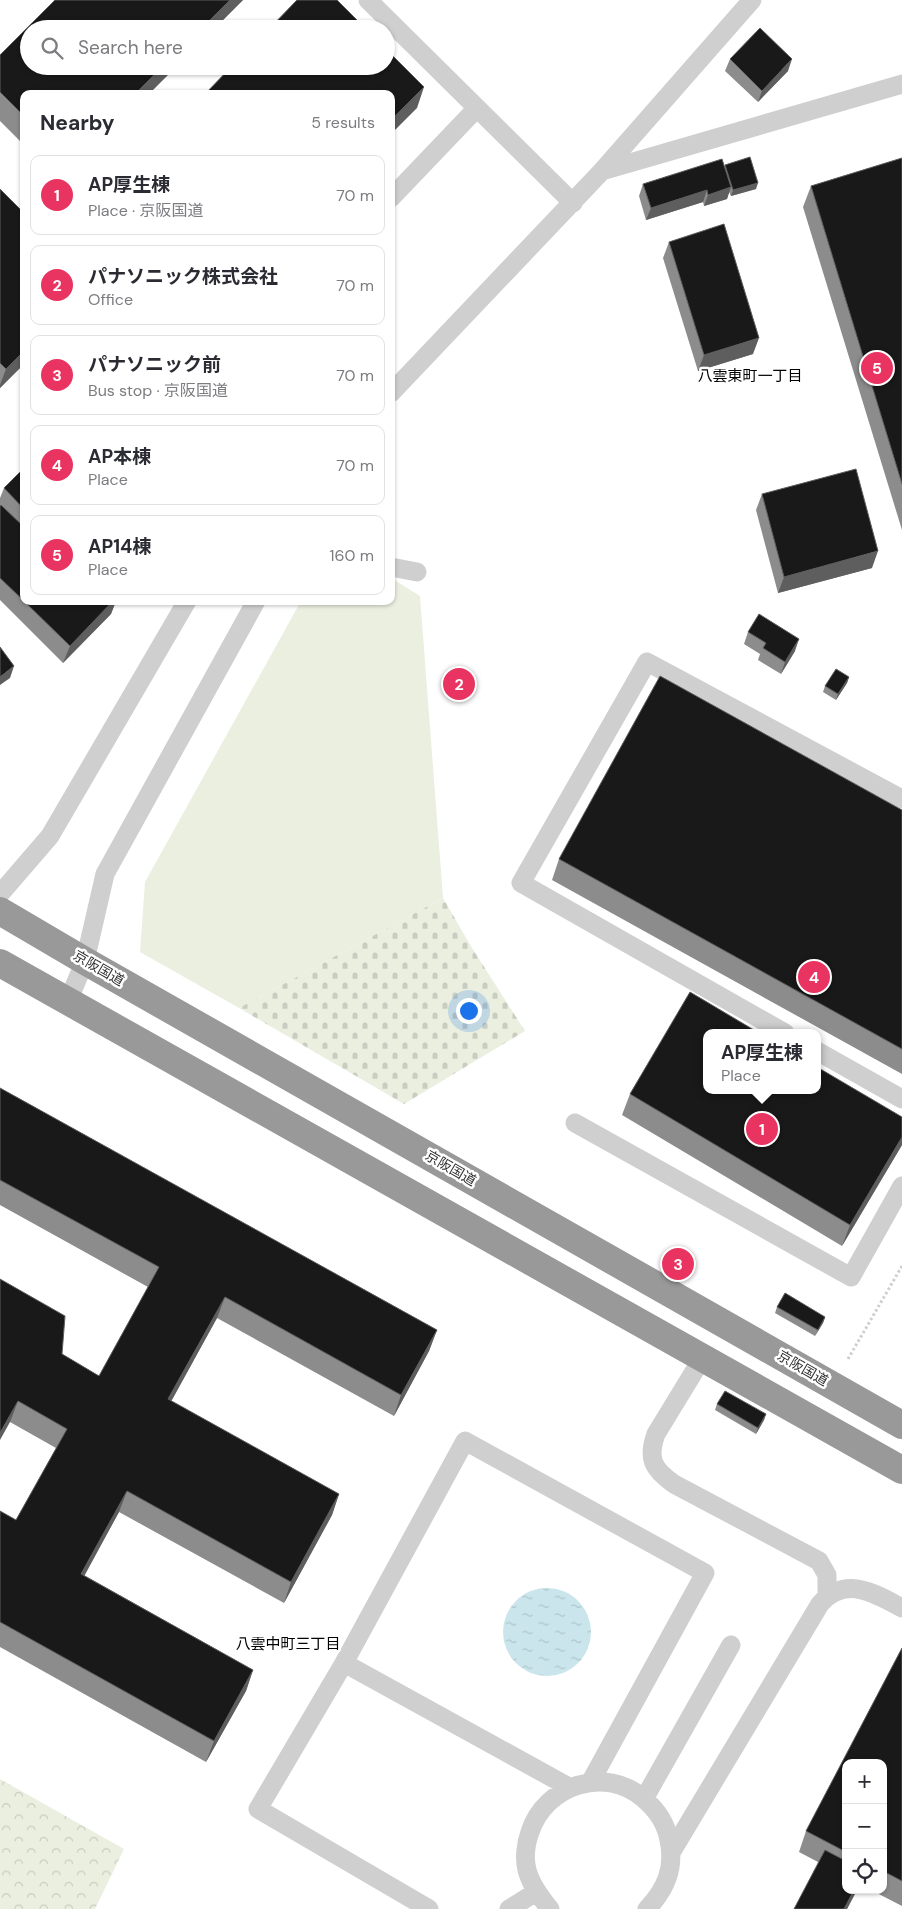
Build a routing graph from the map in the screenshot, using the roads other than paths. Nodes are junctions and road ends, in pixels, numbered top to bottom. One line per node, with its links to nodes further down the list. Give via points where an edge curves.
1 (368, 0): 3 (lane)
2 (752, 0): 7 (lane)
3 (388, 20)
4 (395, 27): 6 (lane)
5 (902, 84): 7 (lane)
6 (477, 108): 8 (lane); 9 (lane)
7 (602, 171): 9 (lane)
8 (395, 194)
9 (573, 203): 10 (lane)
10 (395, 389)
11 (395, 568): 12 (lane)
12 (417, 572)
13 (186, 605): 16 (lane, via 50,836)
14 (254, 605): 18 (lane, via 105,874)
15 (902, 799): 21 (lane, via 647,662 521,883)
16 (0, 894)
17 (0, 910): 18 (highway, 京阪国道)
18 (85, 961): 20 (lane); 27 (highway, 京阪国道)
19 (0, 962): 20 (highway)
20 (68, 1001): 26 (highway)
21 (778, 1029)
22 (821, 1053): 23 (lane)
23 (902, 1099)
24 (575, 1123): 25 (lane, via 852,1277)
25 (902, 1186)
26 (703, 1356): 28 (highway); 29 (lane, via 656,1434 651,1448 653,1463 674,1484 819,1562 827,1575)
27 (902, 1425)
28 (902, 1470)
29 (828, 1595): 30 (lane, via 841,1589 860,1589 878,1594); 36 (lane)
30 (902, 1608)
31 (731, 1645): 35 (lane)
32 (344, 1664): 33 (lane, via 465,1441 705,1574); 34 (lane); 38 (lane, via 258,1809)
33 (592, 1781): 34 (lane); 35 (lane, via 615,1783)
34 (569, 1787): 37 (lane, via 549,1800 534,1820 526,1844 527,1868)
35 (644, 1798): 36 (lane, via 667,1828)
36 (672, 1851): 41 (lane, via 669,1874 660,1896)
37 (536, 1892): 39 (lane); 40 (lane)
38 (429, 1909)
39 (510, 1909)
40 (550, 1909)
41 (647, 1909)

